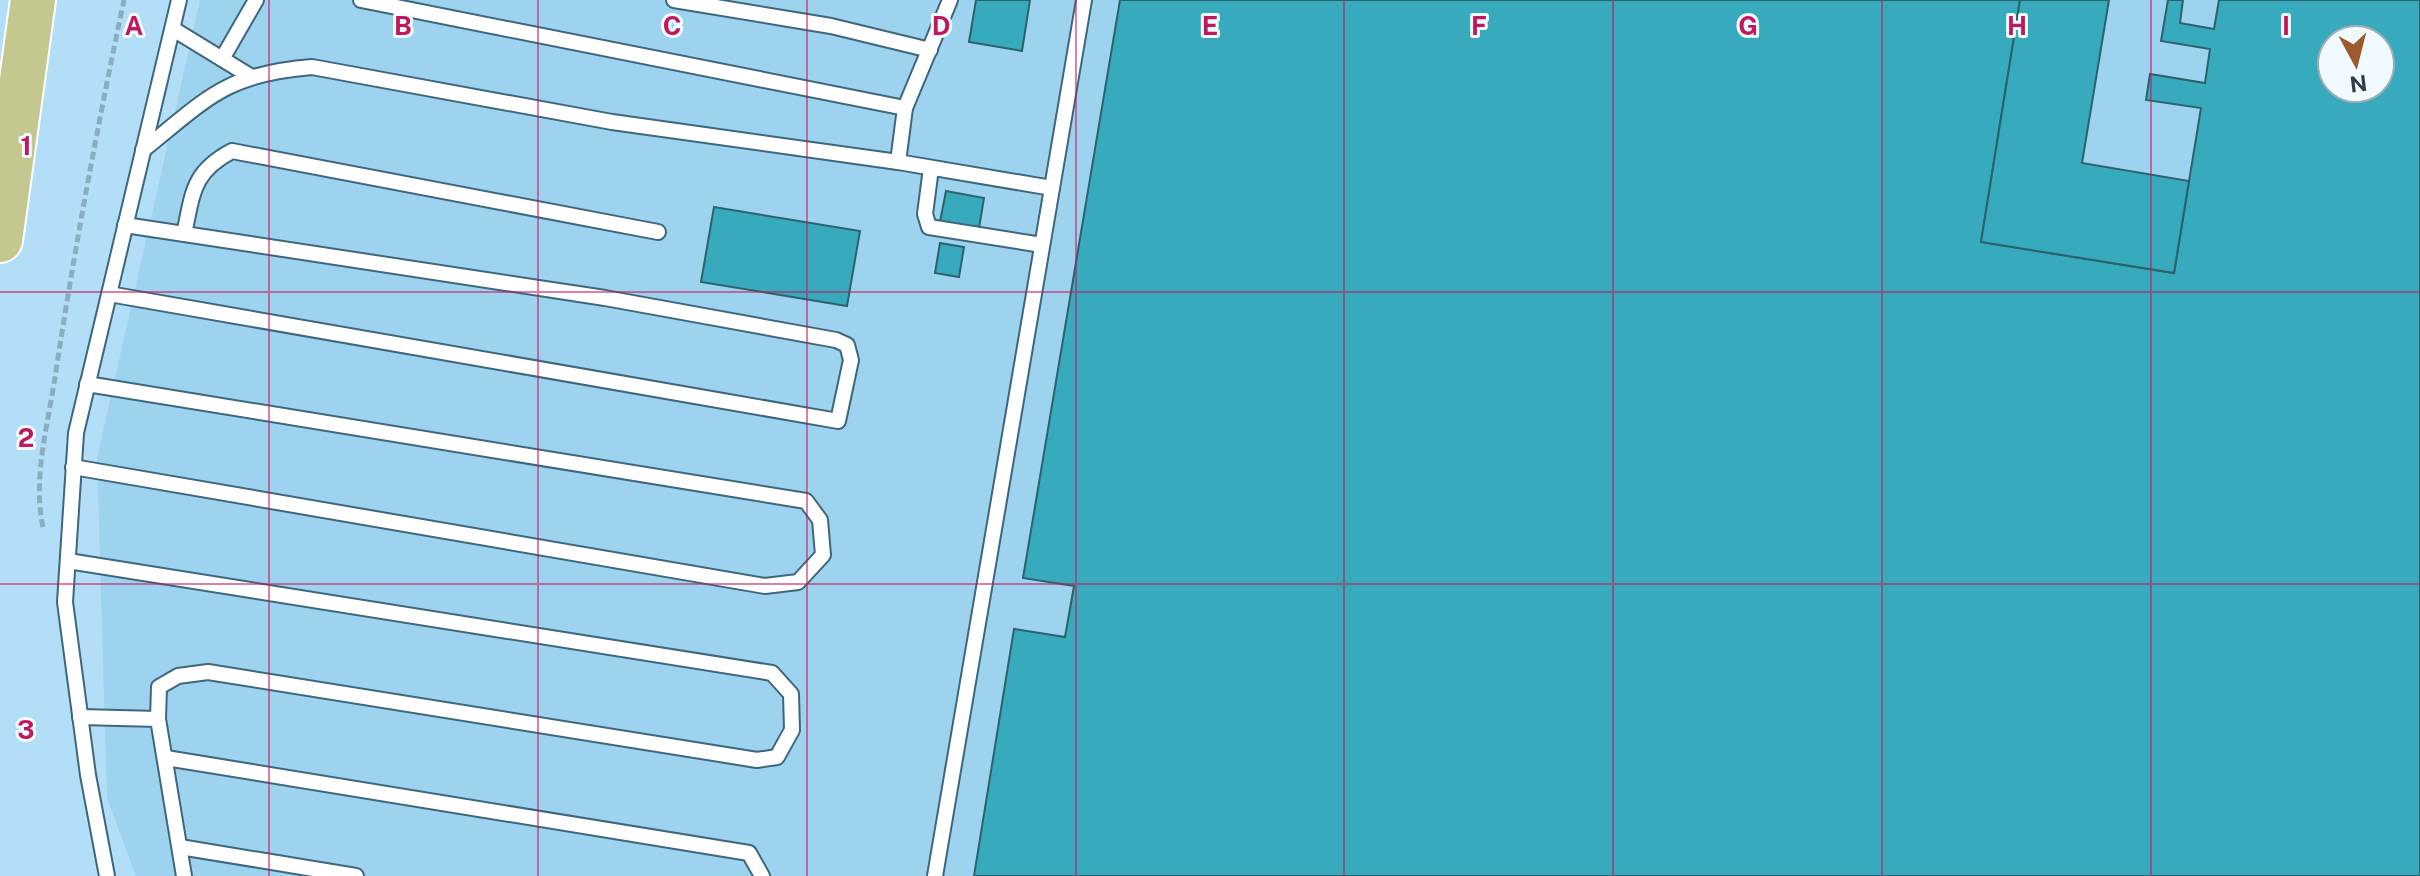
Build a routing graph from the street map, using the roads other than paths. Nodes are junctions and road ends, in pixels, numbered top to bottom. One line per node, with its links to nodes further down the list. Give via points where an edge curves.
1 (33, 0): 20 (main road)
2 (179, 0): 8 (lane)
3 (361, 0): 12 (lane)
4 (674, 0): 9 (lane, via 831,26)
5 (950, 0): 9 (lane)
6 (1084, 0): 16 (lane)
7 (253, 1): 10 (lane)
8 (173, 29): 10 (lane); 13 (lane)
9 (930, 50): 12 (lane)
10 (222, 59): 11 (lane)
11 (250, 76): 13 (lane, via 217,90); 14 (lane, via 312,67 612,122)
12 (905, 108): 14 (lane)
13 (143, 150): 17 (lane)
14 (898, 162): 15 (lane)
15 (931, 168): 16 (lane); 21 (lane, via 925,214 929,227)
16 (1052, 188): 21 (lane)
17 (125, 225): 19 (lane); 22 (lane)
18 (658, 232): 19 (lane, via 232,151 208,163 194,189)
19 (184, 234): 22 (lane, via 605,298 836,340 847,345 851,360 838,421)
20 (0, 240)
21 (1042, 245): 34 (lane)
22 (109, 294): 23 (lane)
23 (87, 384): 24 (lane); 24 (lane, via 806,501 820,520 823,555 798,582 765,586)
24 (73, 467): 25 (lane)
25 (68, 561): 26 (lane, via 65,602); 27 (lane, via 772,673 791,694 792,730 777,757 757,760 208,672 178,676 159,687)
26 (80, 717): 27 (lane); 30 (lane)
27 (158, 719): 28 (lane)
28 (166, 758): 29 (lane); 33 (lane, via 749,853)
29 (180, 847): 31 (lane); 32 (lane)
30 (107, 876)
31 (184, 876)
32 (356, 876)
33 (762, 876)
34 (935, 876)

